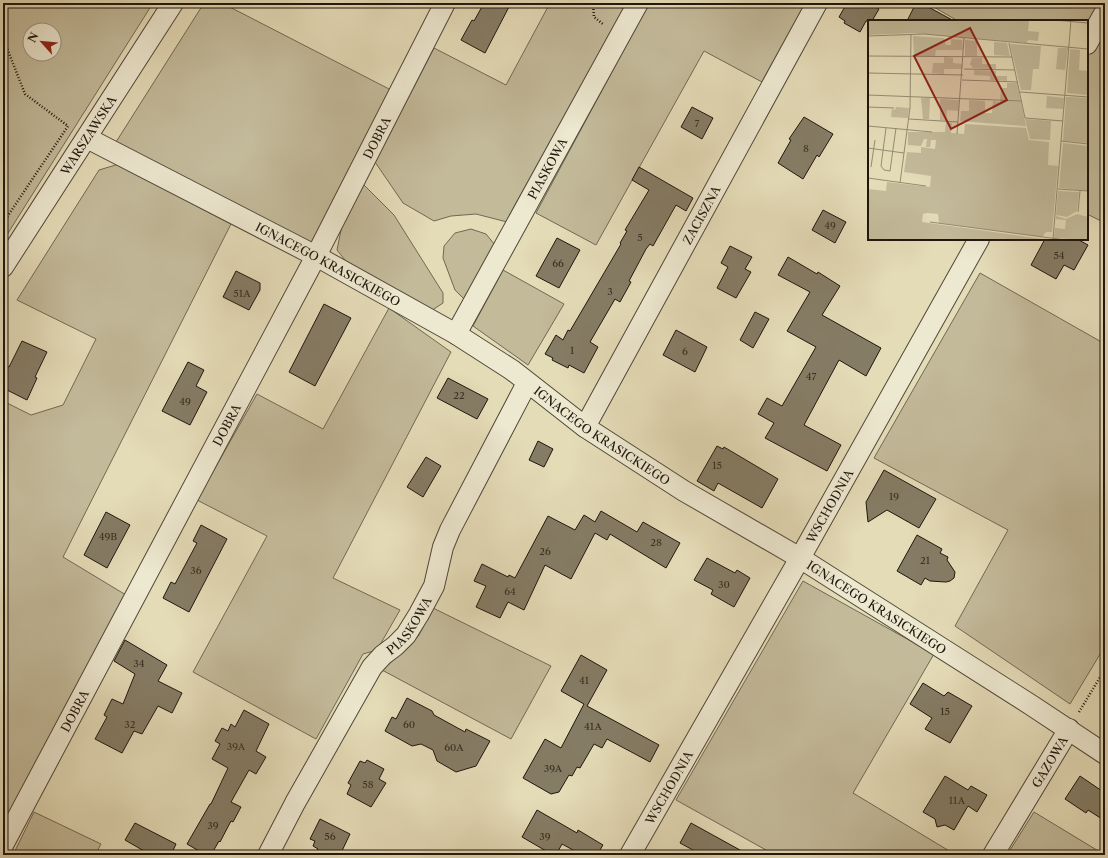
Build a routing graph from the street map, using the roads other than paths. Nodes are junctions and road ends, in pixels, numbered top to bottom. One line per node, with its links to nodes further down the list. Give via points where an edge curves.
1 (174, 3): 7 (street, WARSZAWSKA)
2 (446, 3): 9 (street, DOBRA)
3 (638, 3): 11 (street, PIASKOWA)
4 (818, 3): 13 (street, ZACISZNA)
5 (1105, 12): 6 (street)
6 (1088, 42)
7 (87, 138): 9 (street, IGNACEGO KRASICKIEGO); 10 (street, WARSZAWSKA)
8 (978, 240): 14 (street, WSCHODNIA)
9 (316, 256): 11 (street, IGNACEGO KRASICKIEGO); 17 (street, DOBRA)
10 (3, 267)
11 (456, 334): 12 (street, IGNACEGO KRASICKIEGO, via 512,370)
12 (527, 383): 13 (street, IGNACEGO KRASICKIEGO); 18 (street, PIASKOWA, via 450,530 434,586 419,614 406,635 372,667)
13 (585, 427): 14 (street, IGNACEGO KRASICKIEGO, via 684,491)
14 (800, 558): 15 (street, IGNACEGO KRASICKIEGO); 19 (street, WSCHODNIA)
15 (1069, 729): 16 (street, IGNACEGO KRASICKIEGO); 20 (street, GAZOWA)
16 (1105, 754)
17 (3, 845)
18 (268, 855)
19 (630, 855)
20 (993, 855)

